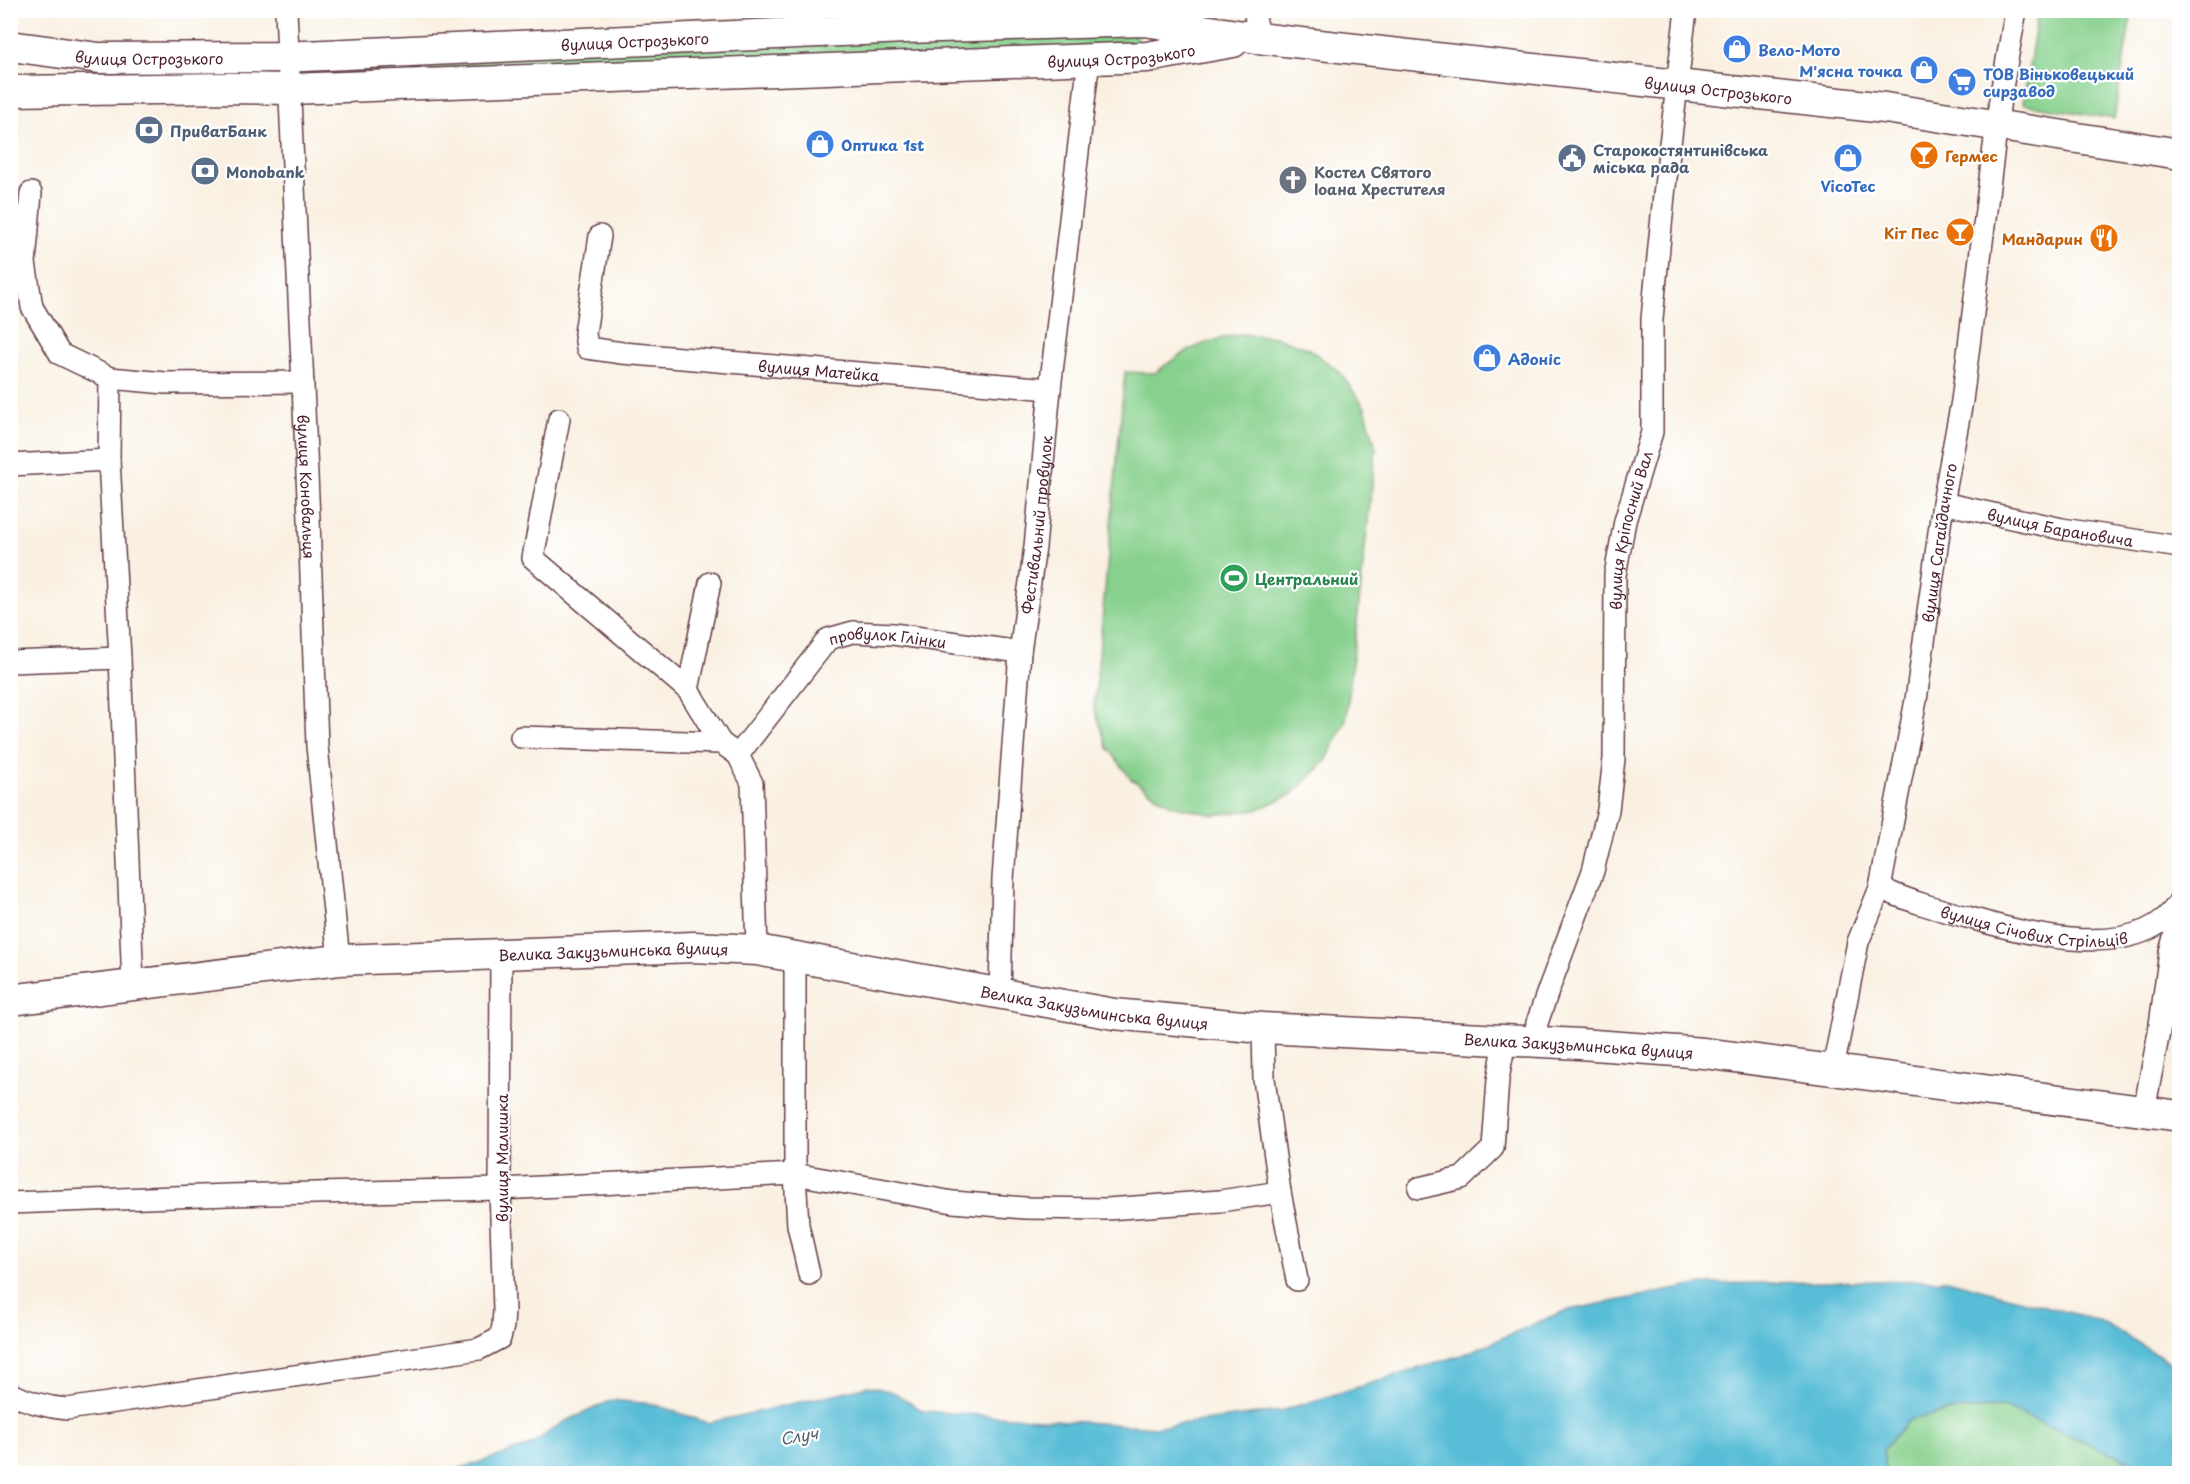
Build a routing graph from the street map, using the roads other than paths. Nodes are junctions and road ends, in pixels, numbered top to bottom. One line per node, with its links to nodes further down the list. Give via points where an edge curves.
1 (286, 10): 8 (street, вулиця Коновальця)
2 (1686, 10): 13 (street, вулиця Кріпосний Вал)
3 (2016, 10): 16 (street, вулиця Сагайдачного)
4 (904, 19): 5 (main road, вулиця Острозького); 8 (main road, вулиця Острозького)
5 (1144, 21): 6 (main road, вулиця Острозького); 9 (main road, via 1155,38)
6 (1256, 24): 9 (main road, вулиця Острозького); 13 (main road, вулиця Острозького, via 1569,74)
7 (10, 46): 10 (main road, вулиця Острозького)
8 (288, 56): 10 (main road, вулиця Острозького); 15 (street, вулиця Коновальця)
9 (1147, 57): 11 (main road, вулиця Острозького)
10 (99, 58): 12 (main road)
11 (1089, 59): 15 (main road, вулиця Острозького); 22 (street, Фестивальний провулок)
12 (10, 66)
13 (1676, 84): 16 (main road, вулиця Острозького); 47 (street, вулиця Кріпосний Вал, via 1652,319 1652,432 1625,520 1615,575 1614,759 1608,810 1593,871 1537,1023)
14 (18, 89): 15 (main road, вулиця Острозького)
15 (290, 89): 21 (street, вулиця Коновальця)
16 (1997, 124): 17 (main road, вулиця Острозького); 26 (street, вулиця Сагайдачного, via 1962,401)
17 (2180, 154)
18 (31, 193): 20 (street, via 25,263 32,307 60,354)
19 (600, 236): 22 (street, вулиця Матейка, via 585,333 587,348)
20 (110, 378): 21 (street, via 165,383); 24 (street)
21 (303, 382): 42 (street, вулиця Коновальця, via 317,746)
22 (1050, 389): 29 (street, Фестивальний провулок, via 1035,547)
23 (559, 419): 32 (street, via 534,558)
24 (109, 460): 25 (street); 30 (street)
25 (10, 465)
26 (1943, 503): 27 (street, вулиця Барановича, via 2062,529); 36 (street, вулиця Сагайдачного, via 1916,700)
27 (2180, 547)
28 (710, 582): 32 (street)
29 (1020, 652): 35 (street, провулок Глінки, via 893,634 853,632 828,639); 44 (street, Фестивальний провулок, via 1003,879)
30 (120, 658): 31 (street); 43 (street)
31 (10, 662)
32 (688, 690): 34 (street)
33 (520, 738): 34 (street)
34 (721, 743): 35 (street)
35 (738, 755): 39 (street, via 752,783)
36 (1880, 888): 37 (street, вулиця Січових Стрільців, via 1905,900 2010,930 2078,940 2130,936 2173,912); 48 (street, вулиця Сагайдачного, via 1858,942)
37 (2180, 900)
38 (2180, 915): 49 (street, via 2170,952)
39 (757, 950): 40 (main road, Велика Закузьминська вулиця, via 694,947); 41 (main road, Велика Закузьминська вулиця)
40 (501, 955): 42 (main road, Велика Закузьминська вулиця); 53 (street, вулиця Малишка)
41 (795, 956): 44 (main road, Велика Закузьминська вулиця); 51 (street)
42 (339, 960): 43 (main road, Велика Закузьминська вулиця)
43 (133, 986): 45 (main road, Велика Закузьминська вулиця)
44 (1000, 993): 46 (main road, Велика Закузьминська вулиця, via 1114,1014)
45 (10, 1000)
46 (1263, 1028): 47 (main road, Велика Закузьминська вулиця); 54 (street, via 1263,1078)
47 (1520, 1041): 48 (main road, Велика Закузьминська вулиця, via 1704,1053); 52 (street, вулиця Кріпосний Вал, via 1498,1080 1493,1148 1462,1178)
48 (1833, 1069): 49 (main road, Велика Закузьминська вулиця)
49 (2144, 1111): 50 (main road, Велика Закузьминська вулиця)
50 (2180, 1116)
51 (795, 1174): 53 (street); 54 (street, via 952,1202 1025,1208 1107,1209 1220,1201); 56 (street, via 798,1226)
52 (1419, 1188)
53 (500, 1189): 55 (street); 58 (street, вулиця Малишка, via 503,1326 500,1338 479,1349 67,1409 45,1407)
54 (1280, 1192): 57 (street)
55 (10, 1203)
56 (809, 1274)
57 (1297, 1280)
58 (10, 1393)

